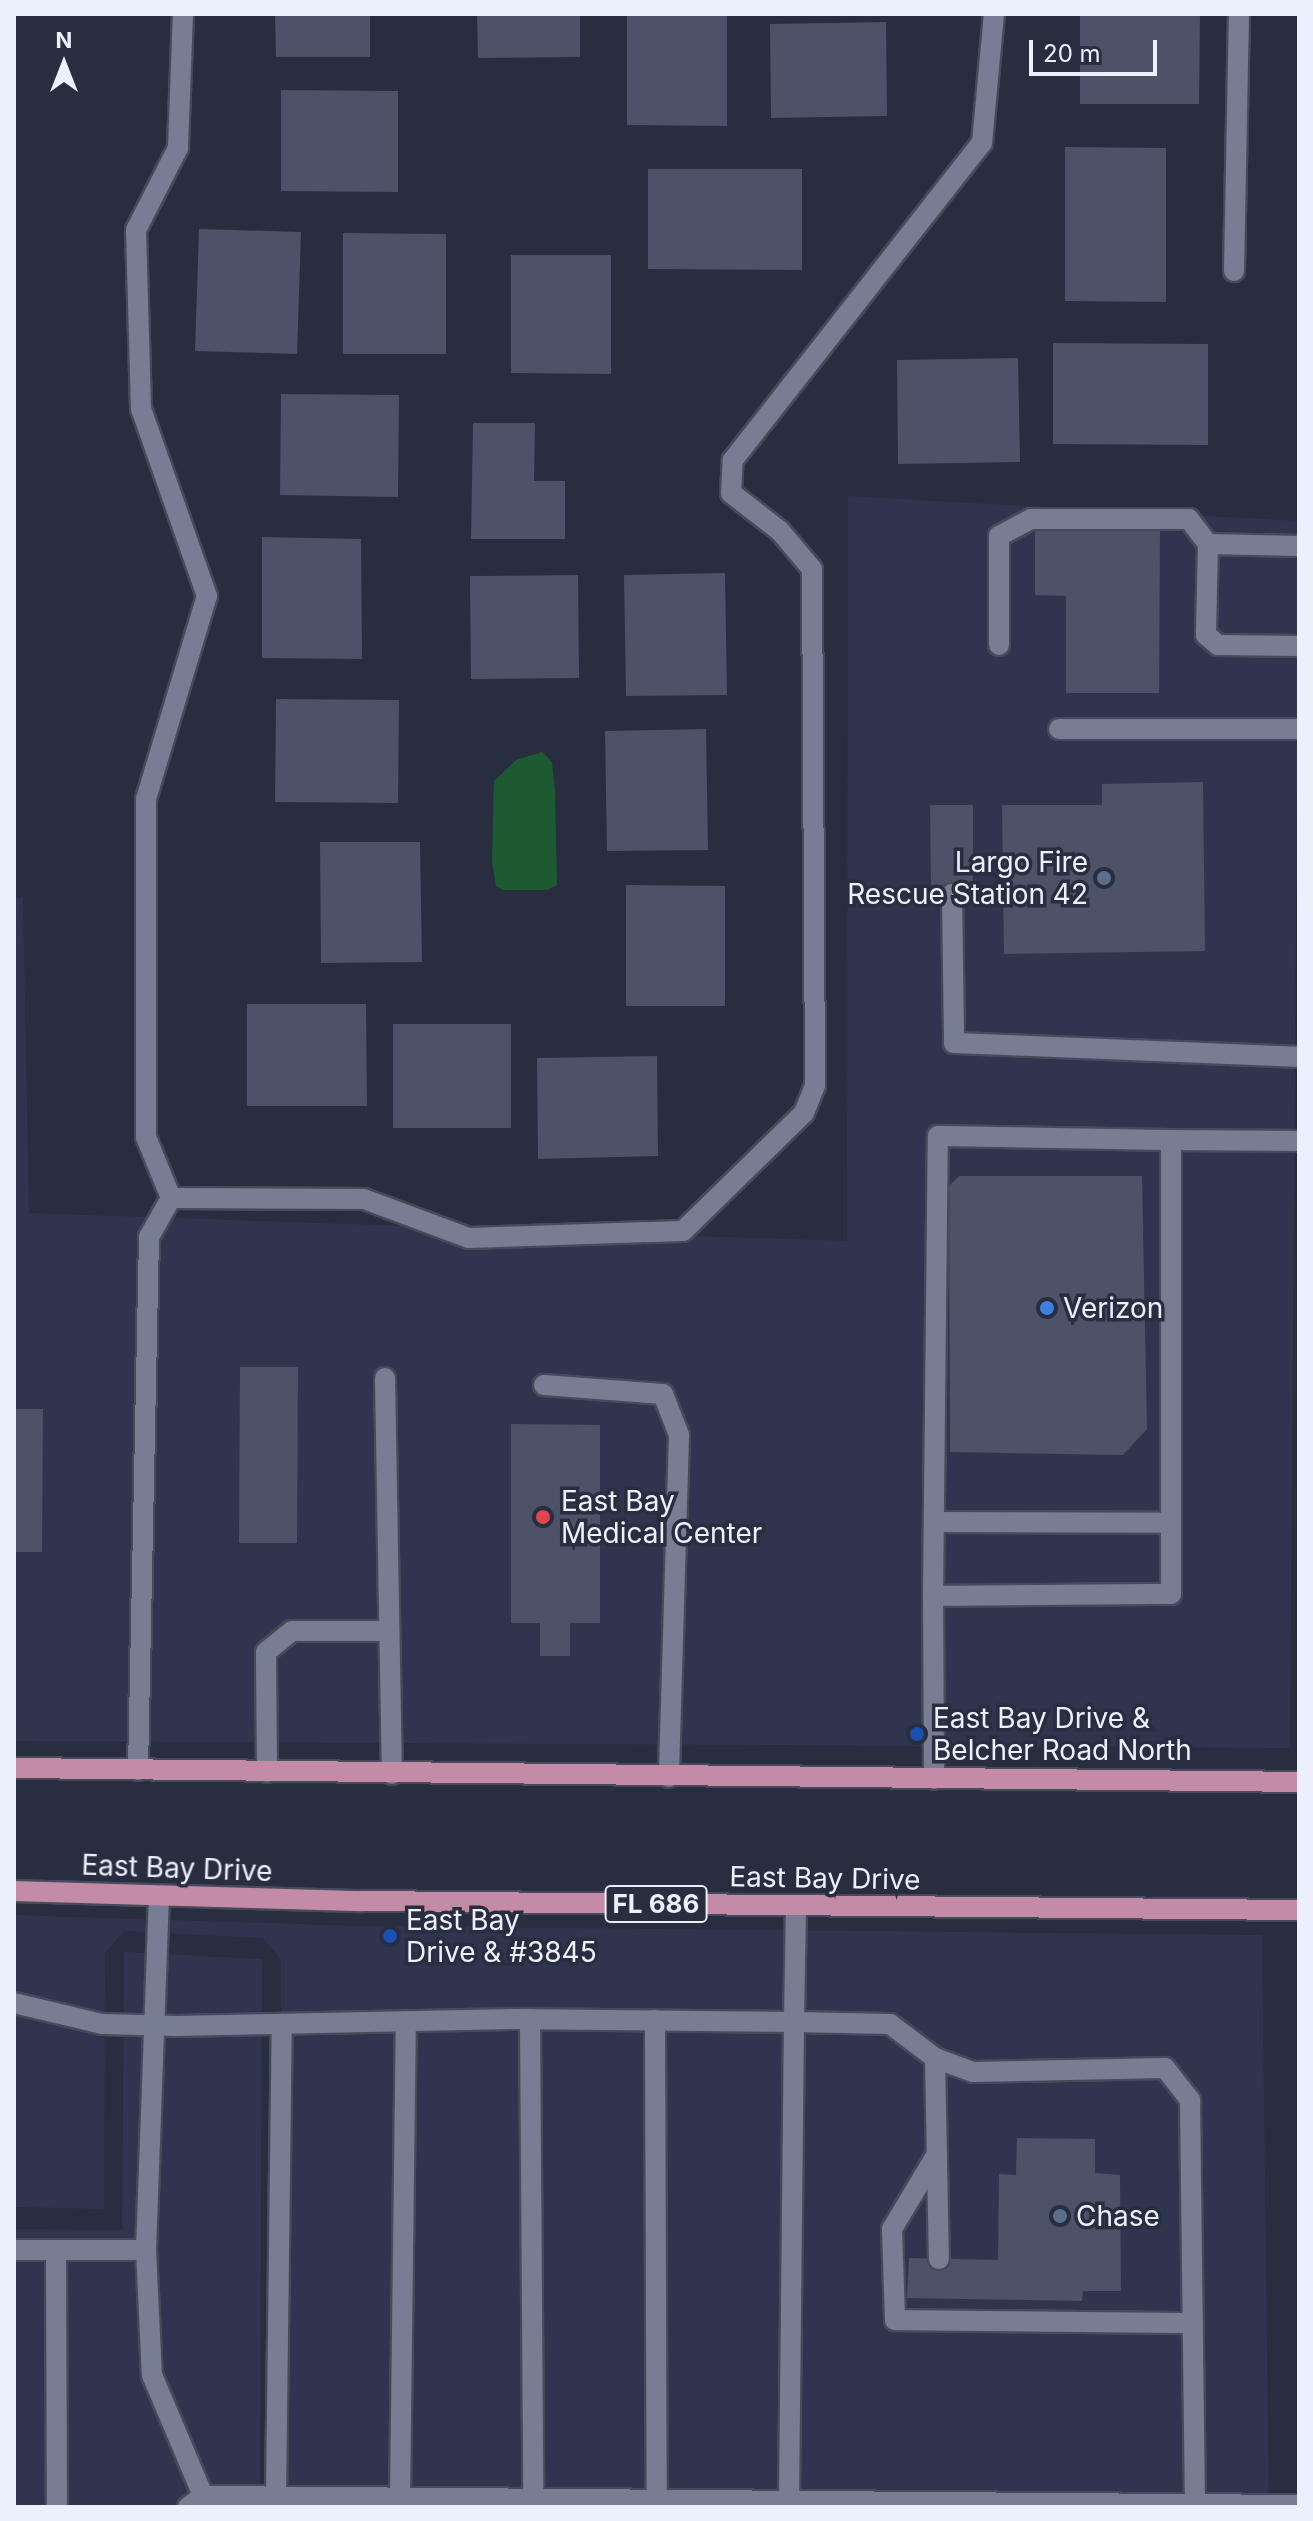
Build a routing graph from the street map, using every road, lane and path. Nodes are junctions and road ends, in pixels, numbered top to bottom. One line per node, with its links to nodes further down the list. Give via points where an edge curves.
1 (183, 14): 15 (lane, via 178,148 136,230 141,409 207,596 146,799 146,1137)
2 (994, 14): 15 (lane, via 982,143 733,460 731,493 780,531 812,569 815,1086 804,1113 683,1231 469,1238 364,1199)
3 (1239, 14): 4 (lane)
4 (1234, 271)
5 (1208, 544): 6 (lane); 7 (lane, via 1189,519 1031,519 999,536); 8 (lane, via 1206,635 1218,645)
6 (1299, 546)
7 (999, 645)
8 (1299, 646)
9 (1059, 729): 10 (lane)
10 (1299, 729)
11 (952, 894): 12 (lane, via 954,1043)
12 (1299, 1057)
13 (1171, 1140): 14 (lane); 18 (lane, via 938,1136); 19 (lane)
14 (1299, 1141)
15 (171, 1198): 23 (lane, via 149,1237)
16 (385, 1378): 21 (lane)
17 (544, 1385): 26 (lane, via 663,1394 679,1435)
18 (934, 1522): 19 (lane); 20 (lane)
19 (1170, 1523): 20 (lane, via 1171,1594)
20 (933, 1596): 27 (lane)
21 (389, 1631): 24 (lane, via 292,1631 266,1652); 25 (lane)
22 (14, 1768): 23 (main road)
23 (138, 1770): 24 (main road)
24 (267, 1772): 25 (main road)
25 (392, 1774): 26 (main road)
26 (669, 1777): 27 (main road)
27 (934, 1779): 28 (main road)
28 (1299, 1782)
29 (14, 1891): 30 (main road, East Bay Drive / FL 686)
30 (159, 1897): 31 (main road, East Bay Drive / FL 686); 39 (lane)
31 (796, 1906): 32 (main road, East Bay Drive / FL 686); 37 (lane)
32 (1299, 1910)
33 (14, 2003): 39 (lane, via 102,2024)
34 (530, 2019): 35 (lane); 36 (lane); 49 (lane)
35 (655, 2020): 37 (lane); 51 (lane)
36 (406, 2022): 38 (lane); 48 (lane)
37 (794, 2022): 40 (lane, via 890,2024); 52 (lane)
38 (282, 2024): 39 (lane); 47 (lane)
39 (151, 2025): 44 (lane)
40 (935, 2058): 41 (lane); 46 (lane, via 973,2072 1165,2068 1190,2100)
41 (937, 2154): 45 (lane); 46 (lane, via 892,2229 895,2320 938,2309)
42 (14, 2250): 43 (lane)
43 (56, 2250): 44 (lane); 56 (lane)
44 (146, 2250): 50 (lane, via 152,2375)
45 (939, 2259)
46 (1193, 2323): 55 (lane)
47 (276, 2497): 48 (lane); 50 (lane)
48 (400, 2499): 49 (lane)
49 (533, 2500): 51 (lane)
50 (196, 2502)
51 (657, 2502): 52 (lane)
52 (789, 2503): 54 (lane)
53 (1299, 2505): 55 (lane)
54 (916, 2506): 55 (lane)
55 (1195, 2506)
56 (57, 2507)

